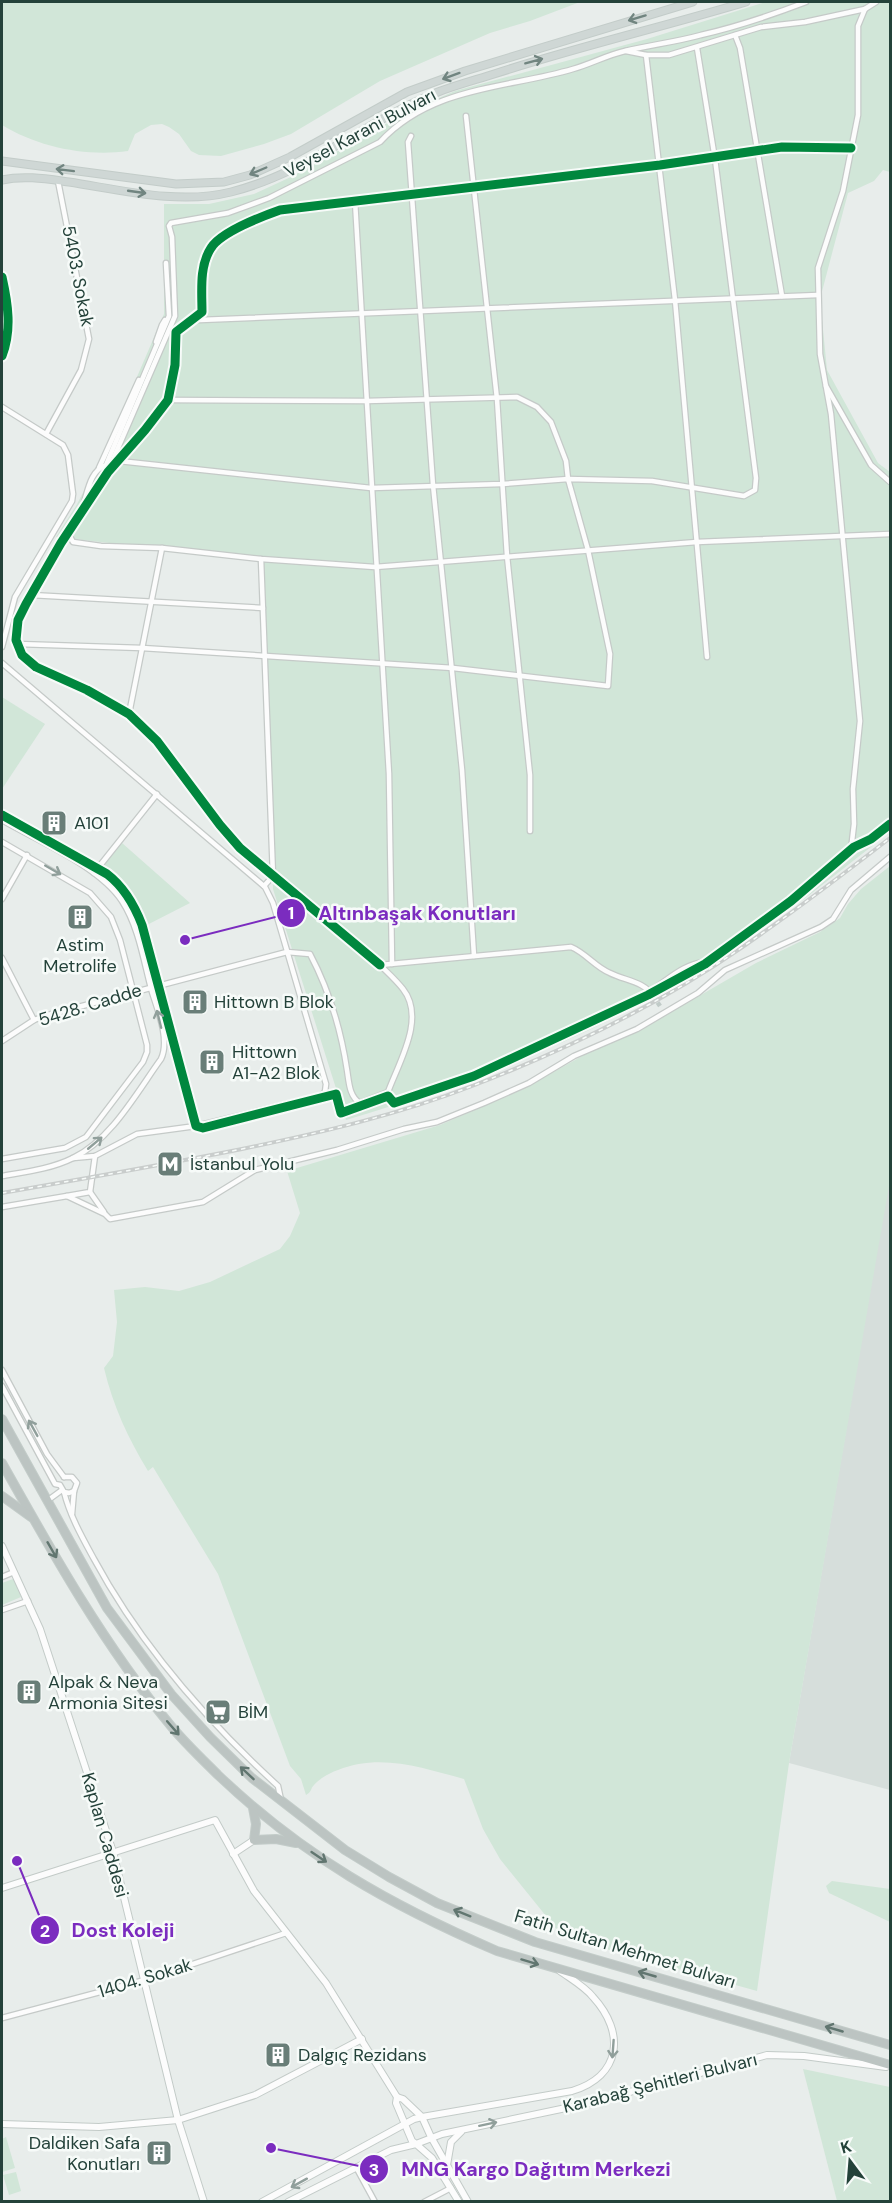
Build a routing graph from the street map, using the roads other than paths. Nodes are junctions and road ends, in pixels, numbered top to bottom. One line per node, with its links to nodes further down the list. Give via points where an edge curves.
1 (693, 2): 15 (main road, Veysel Karani Bulvarı, one-way to 15, via 406,92 290,157 224,182 176,184)
2 (746, 2): 19 (main road, Veysel Karani Bulvarı, one-way to 2, via 164,196 229,193 297,169 411,103 449,87)
3 (806, 2): 8 (street, via 701,35)
4 (876, 2): 5 (street)
5 (865, 9): 6 (street); 12 (street, via 858,26 858,116)
6 (735, 35): 7 (street); 13 (street)
7 (697, 48): 9 (street, via 669,55); 14 (street)
8 (623, 51): 9 (street); 41 (street, via 574,69 459,94 412,116 380,142 269,198 228,213 171,223 175,316)
9 (646, 55): 16 (street)
10 (466, 116): 21 (street)
11 (411, 136): 22 (street)
12 (851, 148): 13 (street, via 782,147); 25 (street, via 843,191 818,268)
13 (759, 151): 14 (street); 26 (street)
14 (715, 159): 16 (street); 27 (street)
15 (2, 161)
16 (660, 165): 21 (street); 28 (street)
17 (18, 178): 18 (main road, Veysel Karani Bulvarı); 19 (main road, Veysel Karani Bulvarı); 20 (main road)
18 (2, 180)
19 (58, 181): 39 (street, 5403. Sokak, via 89,339 81,370)
20 (2, 185)
21 (474, 186): 22 (street); 29 (street)
22 (411, 194): 23 (street); 30 (street)
23 (355, 201): 31 (street); 32 (street, via 280,210 227,235 211,247 203,271 202,312)
24 (166, 263): 48 (street, via 169,316 105,465 92,475)
25 (818, 295): 26 (street); 33 (street)
26 (782, 296): 27 (street)
27 (733, 298): 28 (street); 47 (street, via 755,490 744,496)
28 (675, 300): 29 (street); 47 (street)
29 (488, 307): 30 (street); 34 (street)
30 (421, 312): 31 (street); 36 (street)
31 (361, 313): 32 (street); 37 (street)
32 (194, 318): 35 (street, via 176,332)
33 (825, 384): 43 (street, via 871,465); 51 (street)
34 (496, 399): 36 (street); 42 (street, via 517,397 537,407 551,422 566,461); 44 (street)
35 (168, 400): 37 (street); 40 (street)
36 (426, 400): 37 (street); 45 (street)
37 (366, 401): 46 (street)
38 (2, 407): 39 (street)
39 (46, 434): 63 (street, via 65,449 73,497 20,589)
40 (119, 461): 41 (street); 46 (street)
41 (108, 472): 48 (street)
42 (568, 479): 44 (street); 47 (street, via 652,481); 54 (street)
43 (891, 482)
44 (502, 484): 45 (street); 55 (street)
45 (434, 485): 46 (street); 57 (street)
46 (371, 488): 58 (street)
47 (692, 488): 52 (street)
48 (78, 517): 49 (street)
49 (68, 533): 53 (street, via 73,542); 59 (street)
50 (891, 534): 51 (street)
51 (843, 537): 52 (street); 79 (street, via 860,721)
52 (697, 542): 54 (street); 68 (street)
53 (162, 548): 56 (street); 60 (street)
54 (588, 550): 55 (street); 72 (street, via 610,654 608,686)
55 (507, 556): 57 (street); 72 (street)
56 (261, 560): 58 (street); 61 (street)
57 (441, 562): 58 (street); 71 (street)
58 (375, 567): 70 (street)
59 (31, 595): 60 (street); 64 (street, via 18,620)
60 (150, 602): 61 (street); 66 (street)
61 (263, 608): 67 (street)
62 (2, 616): 63 (street)
63 (8, 620): 65 (street)
64 (18, 644): 66 (street); 73 (street, via 22,655 36,667)
65 (2, 647)
66 (142, 648): 67 (street); 73 (street)
67 (264, 655): 70 (street); 83 (street)
68 (708, 657)
69 (2, 663): 74 (street)
70 (381, 663): 71 (street); 89 (street, via 389,774)
71 (453, 668): 72 (street); 87 (street)
72 (519, 676): 77 (street, via 530,776)
73 (129, 714): 83 (street, via 157,741 220,825)
74 (157, 794): 82 (street); 84 (street)
75 (2, 820): 82 (street)
76 (891, 823): 79 (street)
77 (530, 831)
78 (2, 842): 80 (street)
79 (851, 850): 92 (street, via 802,893 768,915 756,929 705,962 676,972)
80 (27, 855): 85 (street); 93 (street, one-way to 93, via 90,893 111,916)
81 (891, 857): 96 (street, via 851,890 833,919 725,970 698,993)
82 (94, 873): 91 (street, via 122,900 129,914)
83 (273, 876): 84 (street); 90 (street)
84 (264, 886): 86 (street)
85 (2, 899)
86 (287, 952): 90 (street, via 310,954 322,976 337,1024 350,1092 360,1103 388,1092 412,1023 410,1002 404,990); 91 (street, 5428. Cadde); 99 (street, via 326,1084 323,1094 196,1126 137,1134)
87 (474, 956): 89 (street); 92 (street, via 571,947 608,973 633,980)
88 (2, 958): 97 (street)
89 (392, 964): 90 (street)
90 (380, 965)
91 (151, 987): 93 (street, 5428. Cadde); 100 (street, one-way to 91, via 108,1131 163,1055 165,1042)
92 (650, 991): 94 (street)
93 (132, 992): 97 (street, 5428. Cadde); 101 (street, via 147,1052 102,1117 86,1137 70,1146)
94 (654, 997)
95 (660, 1006): 96 (street)
96 (664, 1013): 106 (street, via 574,1056 529,1083 437,1122 255,1170 203,1202 110,1218)
97 (34, 1020): 98 (street, 5428. Cadde)
98 (2, 1041)
99 (95, 1156): 100 (street); 103 (street)
100 (73, 1158): 102 (street)
101 (2, 1159)
102 (2, 1176)
103 (90, 1192): 104 (street); 106 (street)
104 (67, 1196): 105 (street); 106 (street)
105 (2, 1207)
106 (105, 1214)
107 (2, 1370): 111 (street, one-way to 107, via 47,1454)
108 (2, 1386): 112 (street, via 55,1484)
109 (2, 1419): 115 (highway, Fatih Sultan Mehmet Bulvarı)
110 (2, 1463): 117 (highway, Fatih Sultan Mehmet Bulvarı)
111 (64, 1477): 112 (street); 113 (street, via 76,1480)
112 (62, 1489): 113 (street); 115 (street); 116 (street)
113 (74, 1491): 116 (street)
114 (2, 1496): 117 (highway)
115 (47, 1501): 124 (highway, Fatih Sultan Mehmet Bulvarı, via 107,1608)
116 (72, 1515): 123 (street, via 113,1593)
117 (33, 1519): 126 (highway, Fatih Sultan Mehmet Bulvarı, one-way to 126, via 88,1614 131,1676 172,1728)
118 (2, 1546): 119 (street, Kaplan Caddesi)
119 (14, 1572): 120 (street); 121 (street, Kaplan Caddesi)
120 (2, 1577)
121 (28, 1601): 122 (street); 129 (street, Kaplan Caddesi)
122 (2, 1610)
123 (165, 1668): 124 (street); 125 (street, via 278,1786)
124 (156, 1675): 125 (highway, Fatih Sultan Mehmet Bulvarı, one-way to 124, via 210,1737)
125 (281, 1802): 137 (highway, Fatih Sultan Mehmet Bulvarı, one-way to 125, via 535,1942 452,1909 389,1878)
126 (253, 1808): 127 (highway); 128 (highway, Fatih Sultan Mehmet Bulvarı)
127 (254, 1840): 128 (highway); 130 (street)
128 (299, 1844): 133 (highway, Fatih Sultan Mehmet Bulvarı, one-way to 133, via 439,1926 497,1951)
129 (113, 1852): 130 (street, via 215,1820); 131 (street); 134 (street, Kaplan Caddesi)
130 (233, 1854): 132 (street, via 254,1891)
131 (2, 1888)
132 (286, 1933): 134 (street, 1404. Sokak); 136 (street, via 326,1983)
133 (559, 1971): 138 (highway, Fatih Sultan Mehmet Bulvarı); 140 (street, Karabağ Şehitleri Bulvarı, one-way to 140, via 594,1997 609,2022 615,2048 599,2079 572,2091)
134 (145, 1980): 135 (street, 1404. Sokak); 141 (street, Kaplan Caddesi)
135 (2, 2018)
136 (362, 2039): 139 (street); 141 (street, via 255,2095)
137 (891, 2045)
138 (891, 2067): 144 (street, Karabağ Şehitleri Bulvarı, one-way to 138, via 585,2104 766,2055)
139 (397, 2097): 140 (street); 143 (street)
140 (422, 2117): 143 (street, Karabağ Şehitleri Bulvarı); 145 (street)
141 (178, 2120): 142 (street, via 99,2127); 150 (street, Kaplan Caddesi)
142 (2, 2124)
143 (405, 2125): 146 (street); 151 (street, Karabağ Şehitleri Bulvarı, one-way to 151)
144 (466, 2128): 145 (street, Karabağ Şehitleri Bulvarı); 147 (street, via 451,2142)
145 (431, 2137): 146 (street, Karabağ Şehitleri Bulvarı); 147 (street)
146 (416, 2144): 148 (street, Karabağ Şehitleri Bulvarı, via 391,2150); 149 (street, via 432,2158)
147 (447, 2165): 156 (street)
148 (356, 2167): 152 (street, Karabağ Şehitleri Bulvarı); 153 (street)
149 (451, 2188): 154 (street); 155 (street)
150 (204, 2202)
151 (262, 2202)
152 (288, 2202)
153 (375, 2202)
154 (424, 2202)
155 (459, 2202)
156 (468, 2202)

